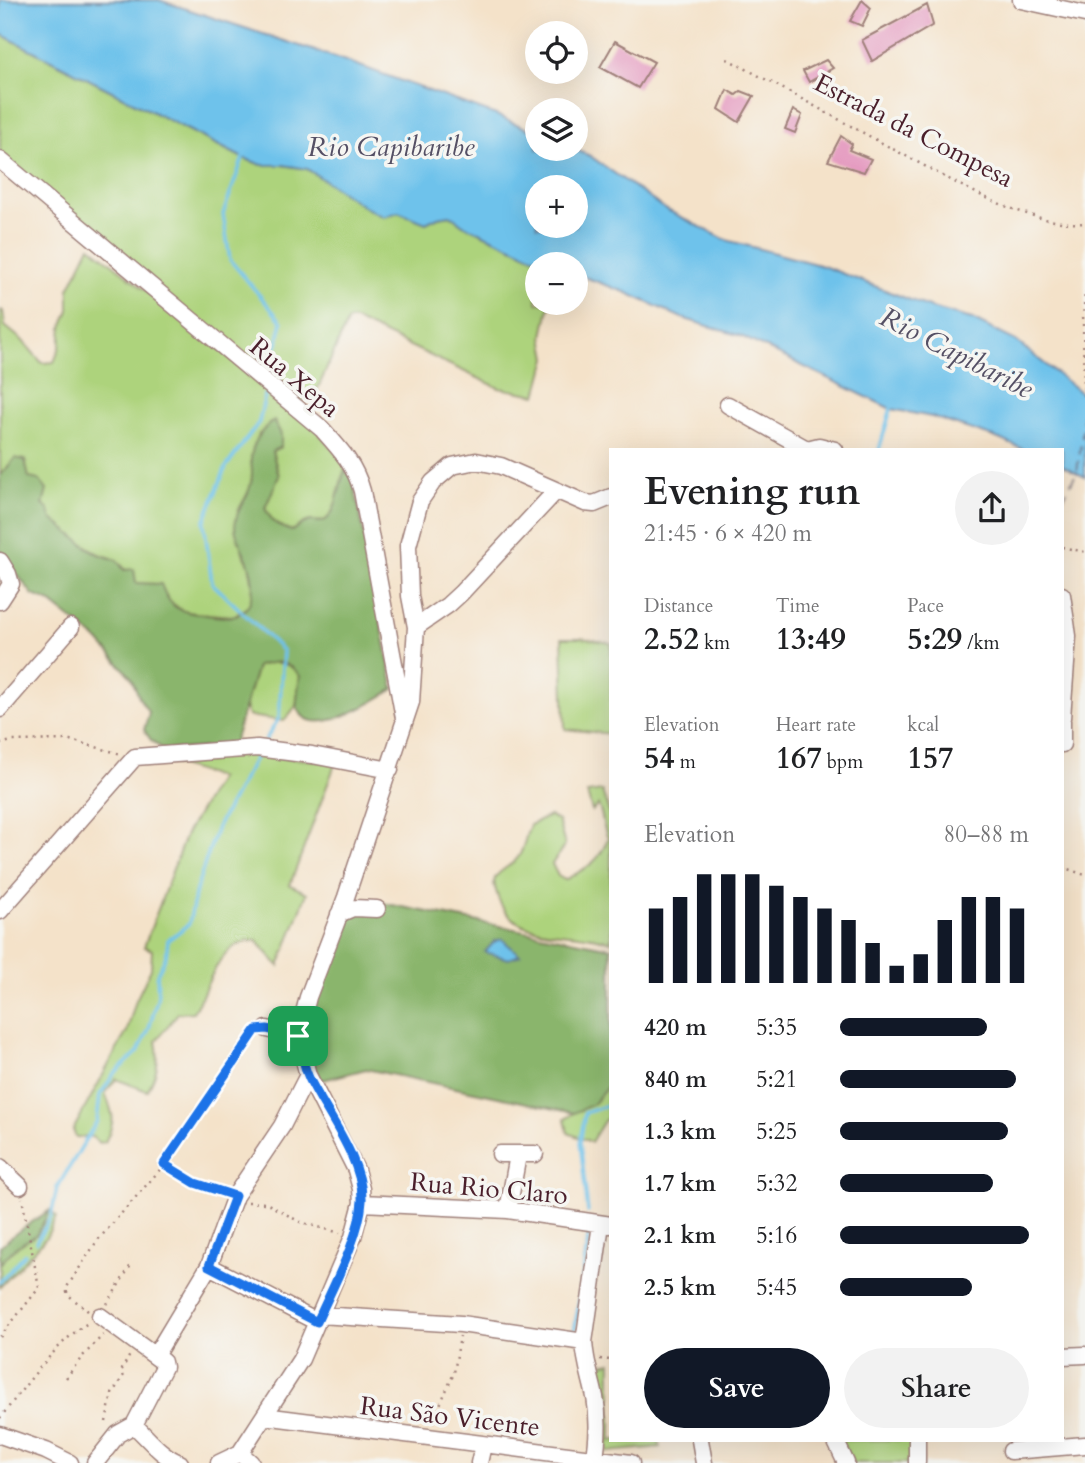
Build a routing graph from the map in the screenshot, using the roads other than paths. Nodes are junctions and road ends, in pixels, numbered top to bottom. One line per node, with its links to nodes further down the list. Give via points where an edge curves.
1 (1020, 0): 2 (street)
2 (1085, 14)
3 (0, 160): 17 (street, Rua Xepa, via 322,429 347,457 362,491)
4 (729, 405): 5 (street)
5 (802, 448)
6 (809, 448): 7 (street)
7 (827, 448)
8 (556, 491): 9 (street, via 585,503); 14 (street, via 449,605); 14 (street, via 500,466 476,461 452,466 433,482 420,500 408,546)
9 (609, 498)
10 (0, 561): 11 (street, via 11,584)
11 (0, 601)
12 (1064, 604): 15 (street, via 1068,661)
13 (71, 627): 16 (street)
14 (416, 627): 17 (street, via 411,702)
15 (1064, 700)
16 (0, 709)
17 (405, 723): 18 (street)
18 (390, 770): 20 (street, via 257,748 135,757); 21 (street)
19 (368, 904): 21 (street)
20 (0, 911)
21 (339, 914): 23 (street)
22 (267, 1029): 23 (street)
23 (298, 1036): 24 (street)
24 (308, 1075): 28 (street, via 351,1159); 31 (street, via 282,1125 235,1196)
25 (500, 1154): 29 (street, via 526,1155)
26 (0, 1167): 27 (street)
27 (20, 1186)
28 (362, 1203): 29 (street, Rua Rio Claro); 32 (street)
29 (508, 1210): 30 (street, Rua Rio Claro)
30 (606, 1225): 34 (street)
31 (209, 1266): 32 (street, via 243,1286); 37 (street)
32 (319, 1318): 34 (street, via 461,1324); 38 (street, via 301,1359)
33 (105, 1320): 37 (street)
34 (584, 1342): 50 (street, via 597,1411)
35 (1085, 1355): 36 (street)
36 (1064, 1356)
37 (159, 1359): 40 (street, via 164,1367)
38 (264, 1416): 46 (street, Rua São Vicente); 49 (street)
39 (106, 1422): 41 (street)
40 (134, 1424): 41 (street); 53 (street)
41 (118, 1434): 52 (street)
42 (0, 1435): 51 (street)
43 (700, 1442): 57 (street)
44 (836, 1442): 58 (street)
45 (916, 1442): 59 (street)
46 (483, 1445): 50 (street, Rua São Vicente); 55 (street)
47 (1085, 1445): 48 (street)
48 (1011, 1451)
49 (246, 1458): 54 (street)
50 (594, 1461): 56 (street, Rua São Vicente)
51 (70, 1463)
52 (95, 1463)
53 (176, 1463)
54 (219, 1463)
55 (479, 1463)
56 (631, 1463)
57 (704, 1463)
58 (846, 1463)
59 (917, 1463)

